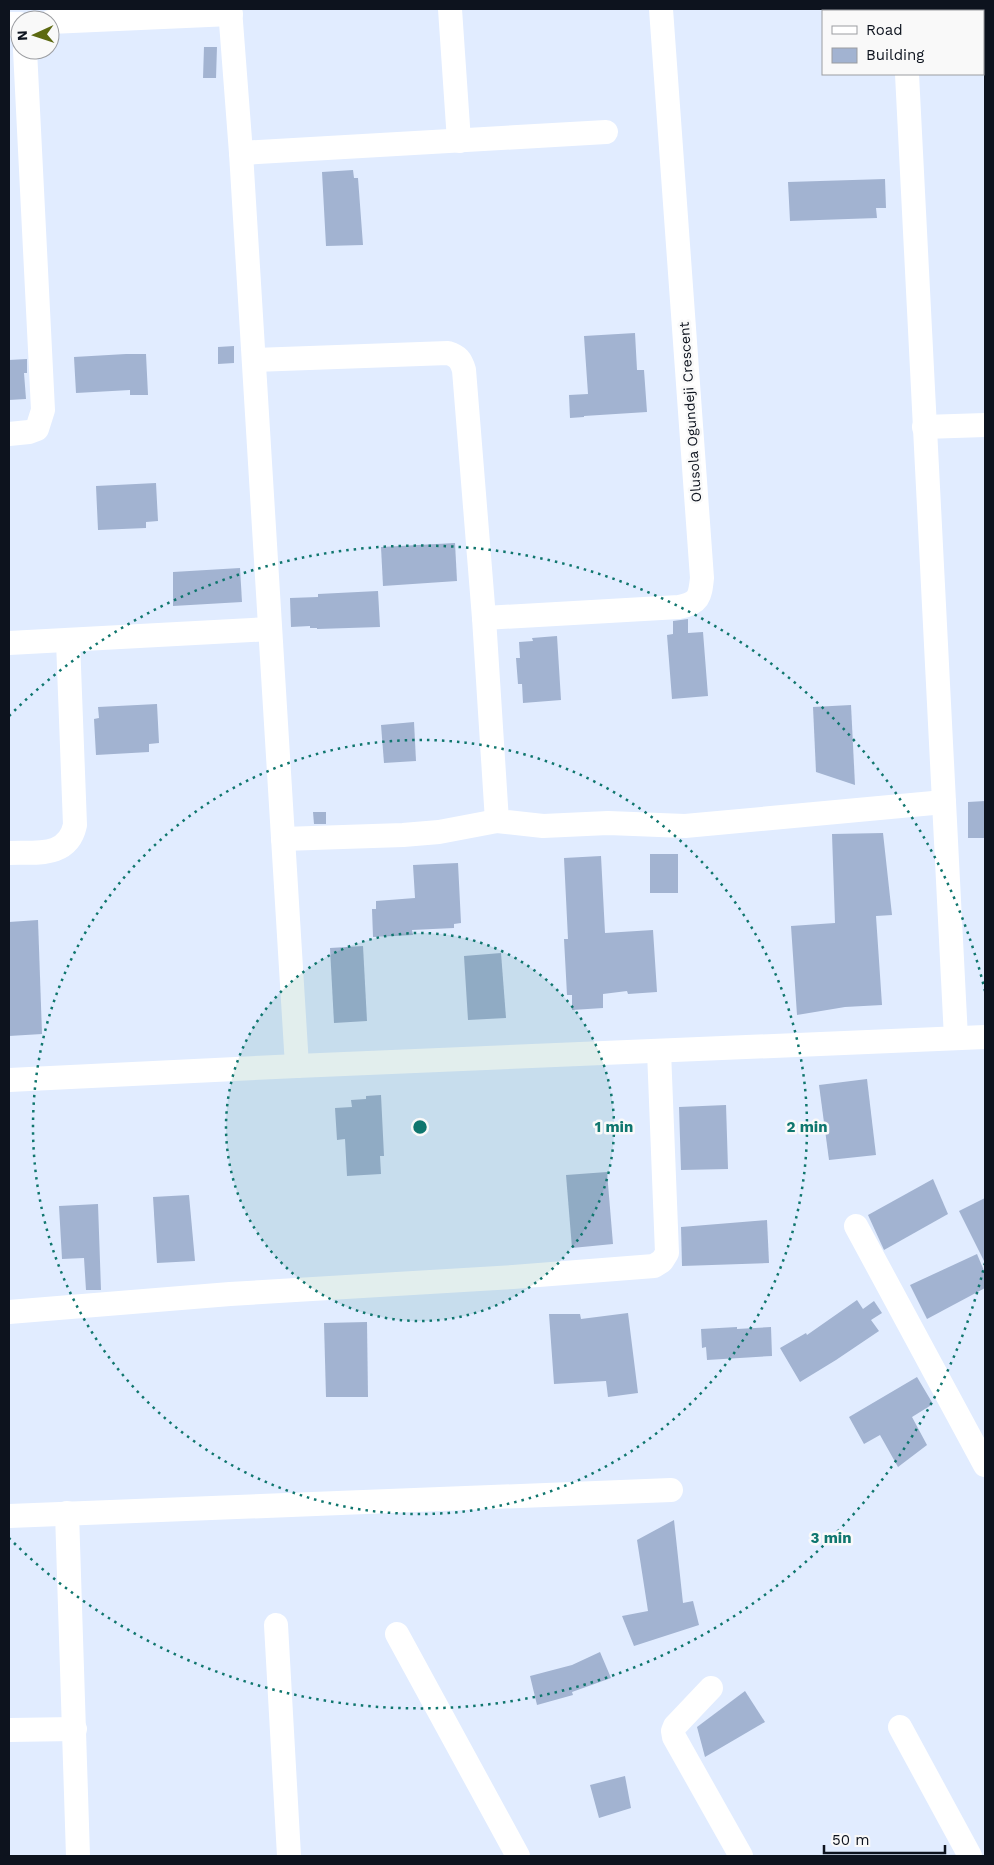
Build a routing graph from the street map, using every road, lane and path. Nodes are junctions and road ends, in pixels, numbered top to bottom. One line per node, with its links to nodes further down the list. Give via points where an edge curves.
1 (450, 9): 8 (street)
2 (661, 9): 14 (street, Olusola Ogundeji Crescent, via 701,594 696,601 679,607)
3 (231, 12): 4 (street); 9 (street)
4 (60, 21)
5 (26, 60): 13 (street, via 43,410 37,429)
6 (907, 75): 12 (street)
7 (606, 132): 8 (street)
8 (458, 142): 9 (street)
9 (241, 153): 10 (street)
10 (254, 360): 14 (street, via 448,353 462,361); 15 (street)
11 (985, 425): 12 (street)
12 (924, 427): 18 (street)
13 (9, 434)
14 (484, 618): 19 (street)
15 (270, 629): 16 (street); 20 (street)
16 (68, 641): 17 (street); 21 (street, via 73,836 58,849)
17 (9, 644)
18 (944, 802): 19 (street, via 685,826 617,823 543,826); 23 (street)
19 (497, 821): 20 (street, via 439,832)
20 (283, 839): 25 (street)
21 (9, 853)
22 (985, 1037): 23 (street)
23 (956, 1038): 24 (street)
24 (659, 1051): 25 (street); 28 (street, via 666,1254 654,1266)
25 (297, 1066): 26 (street)
26 (9, 1080)
27 (856, 1226): 29 (street)
28 (9, 1312)
29 (983, 1456)
30 (671, 1490): 31 (street)
31 (67, 1513): 32 (street); 37 (street)
32 (9, 1516)
33 (276, 1625): 40 (street)
34 (397, 1634): 41 (street)
35 (710, 1688): 42 (street, via 675,1726 674,1737)
36 (900, 1727): 43 (street)
37 (75, 1729): 38 (street); 39 (street)
38 (9, 1730)
39 (78, 1856)
40 (289, 1856)
41 (518, 1856)
42 (741, 1856)
43 (970, 1856)

